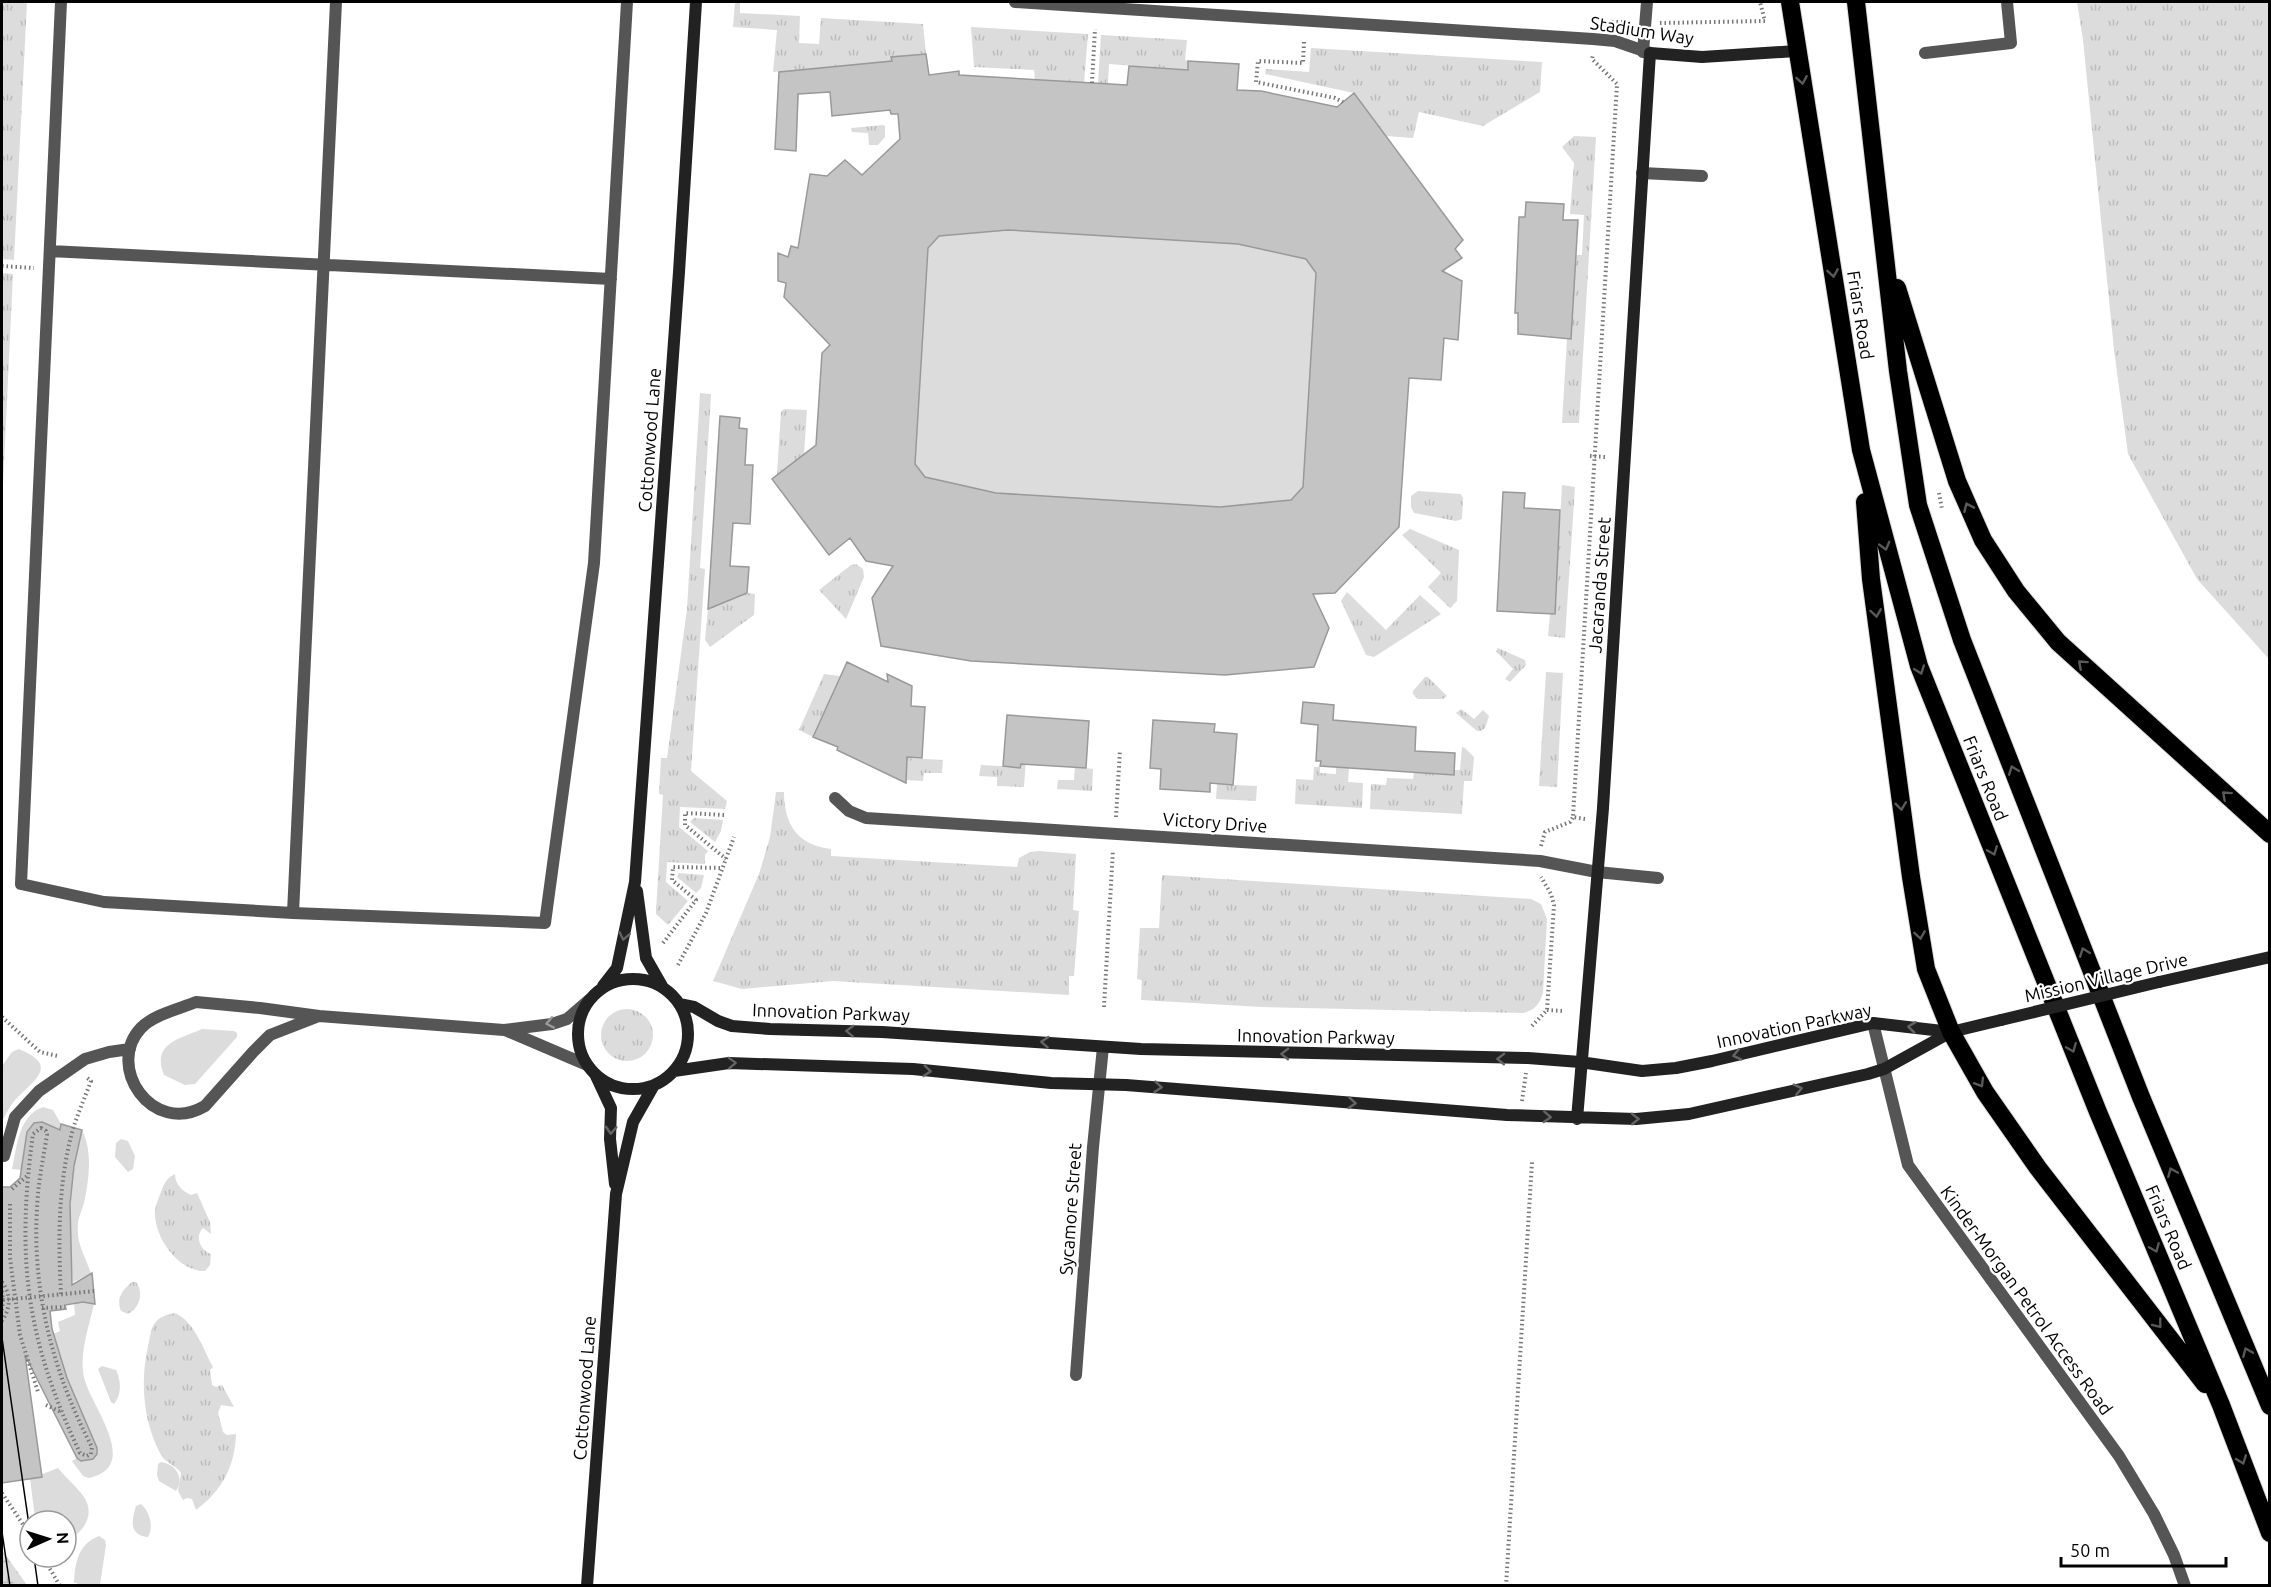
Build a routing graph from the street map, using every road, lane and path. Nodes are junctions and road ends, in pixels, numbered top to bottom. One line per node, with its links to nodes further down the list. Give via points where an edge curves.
1 (62, 2): 26 (street)
2 (336, 2): 27 (street)
3 (627, 2): 30 (street)
4 (696, 2): 49 (main road, Cottonwood Lane)
5 (1015, 2): 12 (street, Stadium Way)
6 (1218, 2): 12 (street)
7 (1647, 2): 14 (street)
8 (1760, 2): 14 (path, via 1765,21)
9 (1790, 2): 18 (highway, Friars Road)
10 (1856, 2): 25 (highway, Friars Road)
11 (2007, 2): 20 (street, via 2012,43)
12 (1218, 15): 19 (street, Stadium Way, via 1604,40)
13 (1604, 22): 14 (path)
14 (1646, 23): 19 (street)
15 (1095, 29): 21 (path)
16 (1304, 42): 22 (path, via 1303,63 1258,61 1257,82)
17 (1593, 50): 32 (path, via 1592,59 1617,84)
18 (1796, 51): 19 (main road, Stadium Way, via 1702,57); 31 (highway, Friars Road, one-way to 31)
19 (1647, 52): 23 (main road, Jacaranda Street)
20 (1925, 53)
21 (1092, 83)
22 (1343, 102)
23 (1642, 173): 24 (street); 47 (main road, Jacaranda Street)
24 (1702, 176)
25 (1884, 246): 40 (highway, one-way to 25, via 2058,642 2016,591 1983,540 1957,481); 102 (highway, Friars Road, one-way to 25, via 2141,1097 1962,640 1918,505)
26 (50, 251): 27 (street); 29 (street)
27 (324, 264): 30 (street); 50 (street)
28 (2, 266): 29 (path)
29 (49, 268): 50 (street, via 21,884 104,902)
30 (611, 279): 50 (street, via 594,562 545,923)
31 (1861, 450): 66 (highway, one-way to 66, via 1871,579 1911,877 1926,969); 101 (highway, Friars Road, one-way to 101, via 1919,666 2098,1112)
32 (1593, 456): 33 (path); 37 (path)
33 (1605, 457)
34 (1120, 750): 39 (path)
35 (836, 798): 47 (street, Victory Drive, via 849,811 866,818 1540,861)
36 (724, 815): 44 (path, via 685,813 685,825)
37 (1573, 817): 38 (path); 43 (path, via 1545,832)
38 (1585, 819)
39 (1116, 821)
40 (2270, 834)
41 (734, 837): 44 (path)
42 (1113, 846): 58 (path)
43 (1541, 846)
44 (726, 859): 45 (path)
45 (723, 868): 51 (path, via 673,867 672,880 696,900); 53 (path, via 706,913)
46 (1539, 872): 59 (path, via 1554,904)
47 (1597, 872): 48 (street, Victory Drive); 70 (main road, Jacaranda Street)
48 (1658, 878)
49 (635, 882): 54 (main road, Cottonwood Lane, one-way to 54, via 617,968); 55 (main road, Cottonwood Lane, via 646,958)
50 (293, 913)
51 (663, 943)
52 (2270, 957): 66 (main road, Mission Village Drive, bridge)
53 (678, 965)
54 (603, 986): 55 (main road, Innovation Parkway, via 627,978 651,981); 56 (main road)
55 (662, 987): 57 (main road, Innovation Parkway)
56 (589, 1000): 65 (street, one-way to 65, via 567,1019); 71 (main road, via 578,1032)
57 (679, 1004): 67 (main road, Innovation Parkway, one-way to 57, via 732,1026); 74 (main road, Innovation Parkway, via 688,1026 688,1038)
58 (1104, 1007)
59 (1547, 1010): 60 (path); 64 (path)
60 (1563, 1011)
61 (319, 1016): 65 (street); 68 (street, via 196,1002 142,1026); 68 (street, via 270,1035 213,1100 195,1112 169,1114 147,1102 139,1093 129,1066)
62 (2, 1017): 72 (path, via 40,1052 64,1058)
63 (1873, 1023): 66 (main road, Innovation Parkway, one-way to 63); 70 (main road, Innovation Parkway, one-way to 70, via 1676,1068 1642,1071); 73 (street, Kinder-Morgan Petrol Access Road)
64 (1532, 1026)
65 (504, 1030): 71 (street)
66 (1951, 1032): 73 (main road); 101 (highway, one-way to 101, via 1984,1092 2038,1168)
67 (1103, 1047): 69 (main road, Innovation Parkway, one-way to 67); 76 (street, Sycamore Street)
68 (130, 1049): 72 (street, via 85,1059)
69 (1528, 1059): 70 (main road, Innovation Parkway); 78 (path)
70 (1580, 1062): 79 (main road, Jacaranda Street)
71 (587, 1065): 75 (main road)
72 (74, 1066): 80 (street, via 39,1091 15,1117); 89 (path, via 91,1081 74,1127 62,1186)
73 (1884, 1069): 79 (main road, one-way to 73, via 1689,1114); 111 (street, Kinder-Morgan Petrol Access Road, via 1903,1150 1912,1171 2119,1456 2154,1514)
74 (674, 1071): 76 (main road, one-way to 76, via 729,1062 913,1069 1051,1083); 77 (main road)
75 (596, 1075): 77 (main road, via 618,1087); 84 (main road, Cottonwood Lane, one-way to 84, via 611,1108)
76 (1100, 1083): 78 (main road, one-way to 78); 98 (street, Sycamore Street)
77 (654, 1085): 84 (main road, Cottonwood Lane, via 633,1122)
78 (1520, 1116): 79 (main road, one-way to 79)
79 (1577, 1119)
80 (4, 1156)
81 (1532, 1162): 110 (path)
82 (27, 1176): 83 (path); 90 (path, via 33,1134 41,1128 47,1135 36,1210); 92 (path, via 24,1249)
83 (12, 1188)
84 (616, 1194): 109 (main road, Cottonwood Lane)
85 (10, 1204): 91 (path)
86 (2, 1281): 91 (path)
87 (95, 1291): 89 (path)
88 (2, 1292): 93 (path)
89 (62, 1294): 90 (path)
90 (41, 1295): 91 (path); 95 (path)
91 (14, 1299): 92 (path); 93 (path); 97 (path); 99 (path, via 20,1335)
92 (29, 1299): 103 (path, via 42,1358)
93 (3, 1300): 96 (path)
94 (65, 1307): 95 (path)
95 (42, 1308): 103 (path, via 61,1379 92,1447 90,1455 80,1453)
96 (2, 1310)
97 (2, 1321)
98 (1076, 1375)
99 (38, 1392)
100 (46, 1405): 103 (path)
101 (2221, 1405): 106 (highway, Friars Road, one-way to 106)
102 (2270, 1406)
103 (61, 1412)
104 (2, 1493): 105 (path)
105 (18, 1517)
106 (2270, 1533)
107 (50, 1569): 108 (path)
108 (60, 1586)
109 (587, 1586)
110 (1506, 1586)
111 (2185, 1586)

